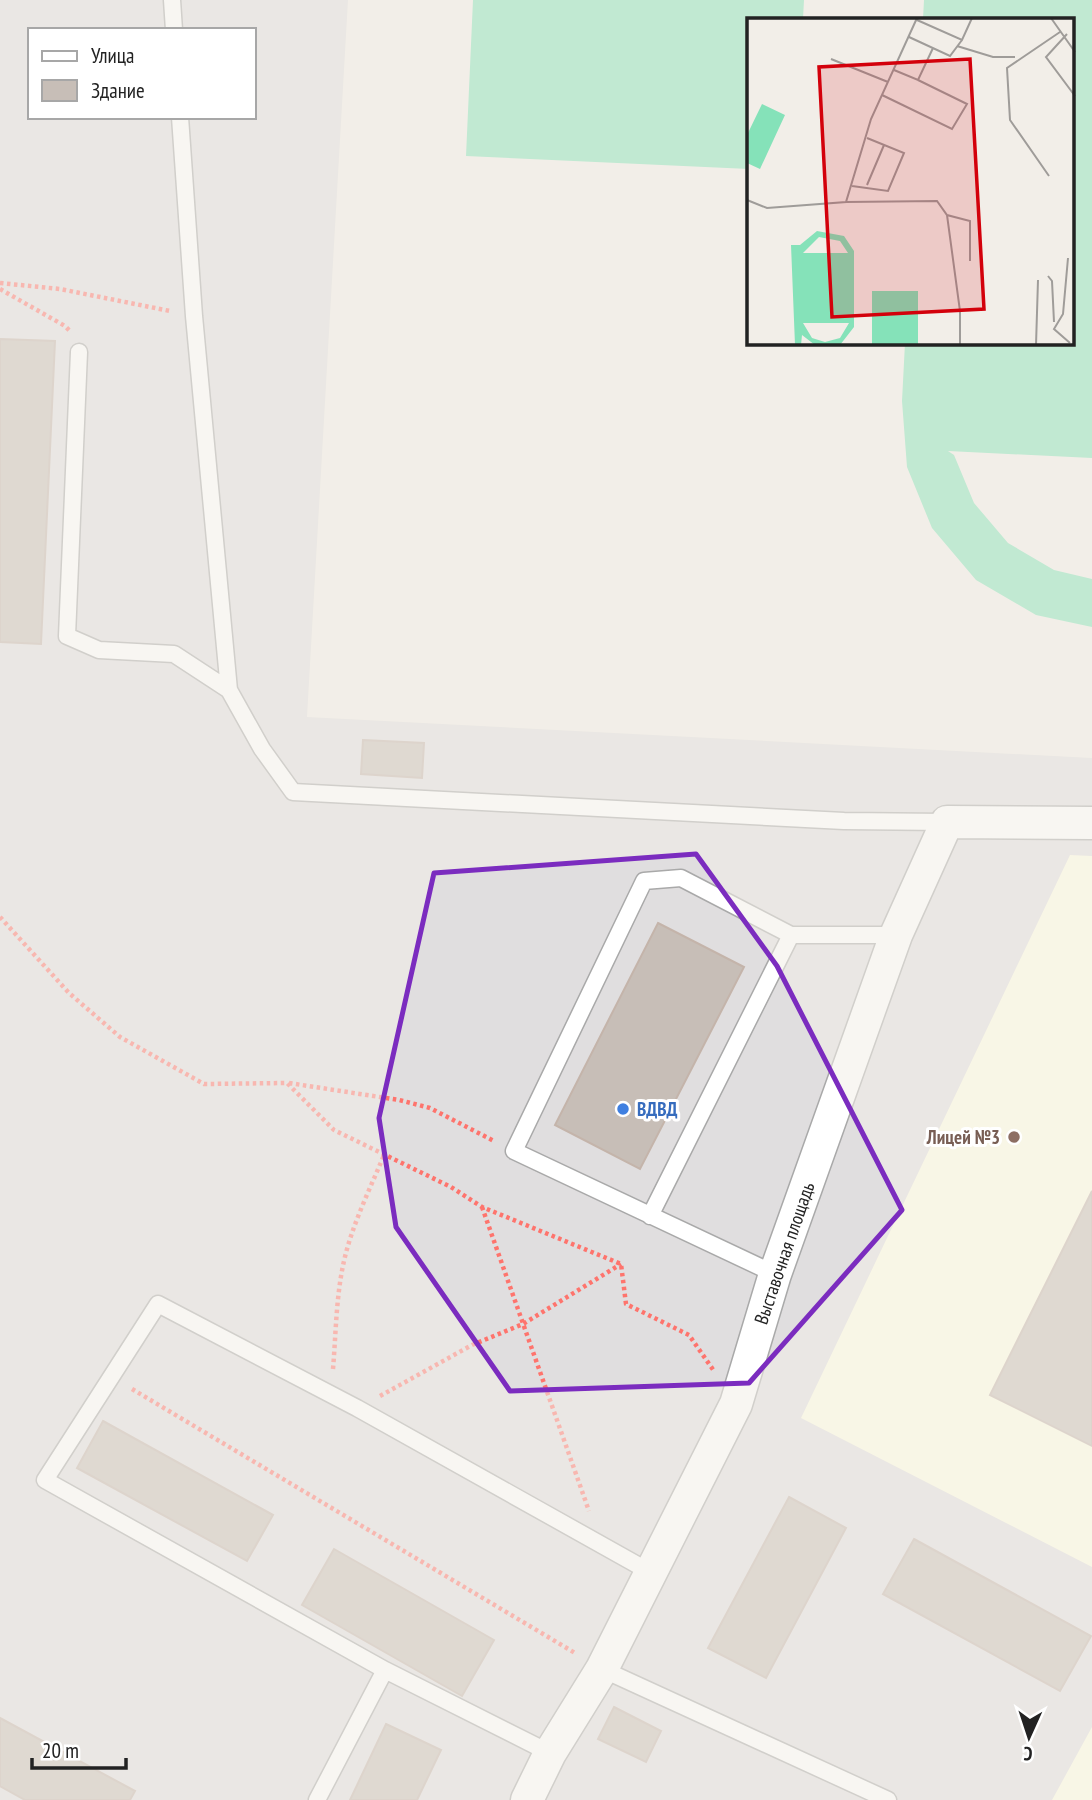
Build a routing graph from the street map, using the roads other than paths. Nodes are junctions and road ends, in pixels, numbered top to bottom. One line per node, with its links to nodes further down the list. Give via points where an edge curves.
1 (172, 0): 2 (lane)
2 (174, 28)
3 (180, 119): 5 (lane)
4 (79, 352): 5 (lane, via 67,636 99,650 174,654)
5 (229, 690): 6 (lane, via 293,792 844,821)
6 (947, 822): 7 (street); 9 (street, Выставочная площадь)
7 (1092, 823)
8 (791, 934): 9 (lane); 10 (lane); 10 (lane, via 681,878 644,881 514,1151)
9 (897, 935): 11 (street, Выставочная площадь)
10 (650, 1216): 11 (lane)
11 (775, 1274): 12 (street, Выставочная площадь, via 736,1404)
12 (650, 1572): 13 (street, Выставочная площадь); 14 (lane, via 357,1408 158,1304 45,1480)
13 (602, 1669): 15 (street, Выставочная площадь); 18 (lane)
14 (385, 1670): 15 (lane); 16 (lane)
15 (550, 1753): 17 (street, Выставочная площадь)
16 (317, 1800)
17 (527, 1800)
18 (888, 1800)

